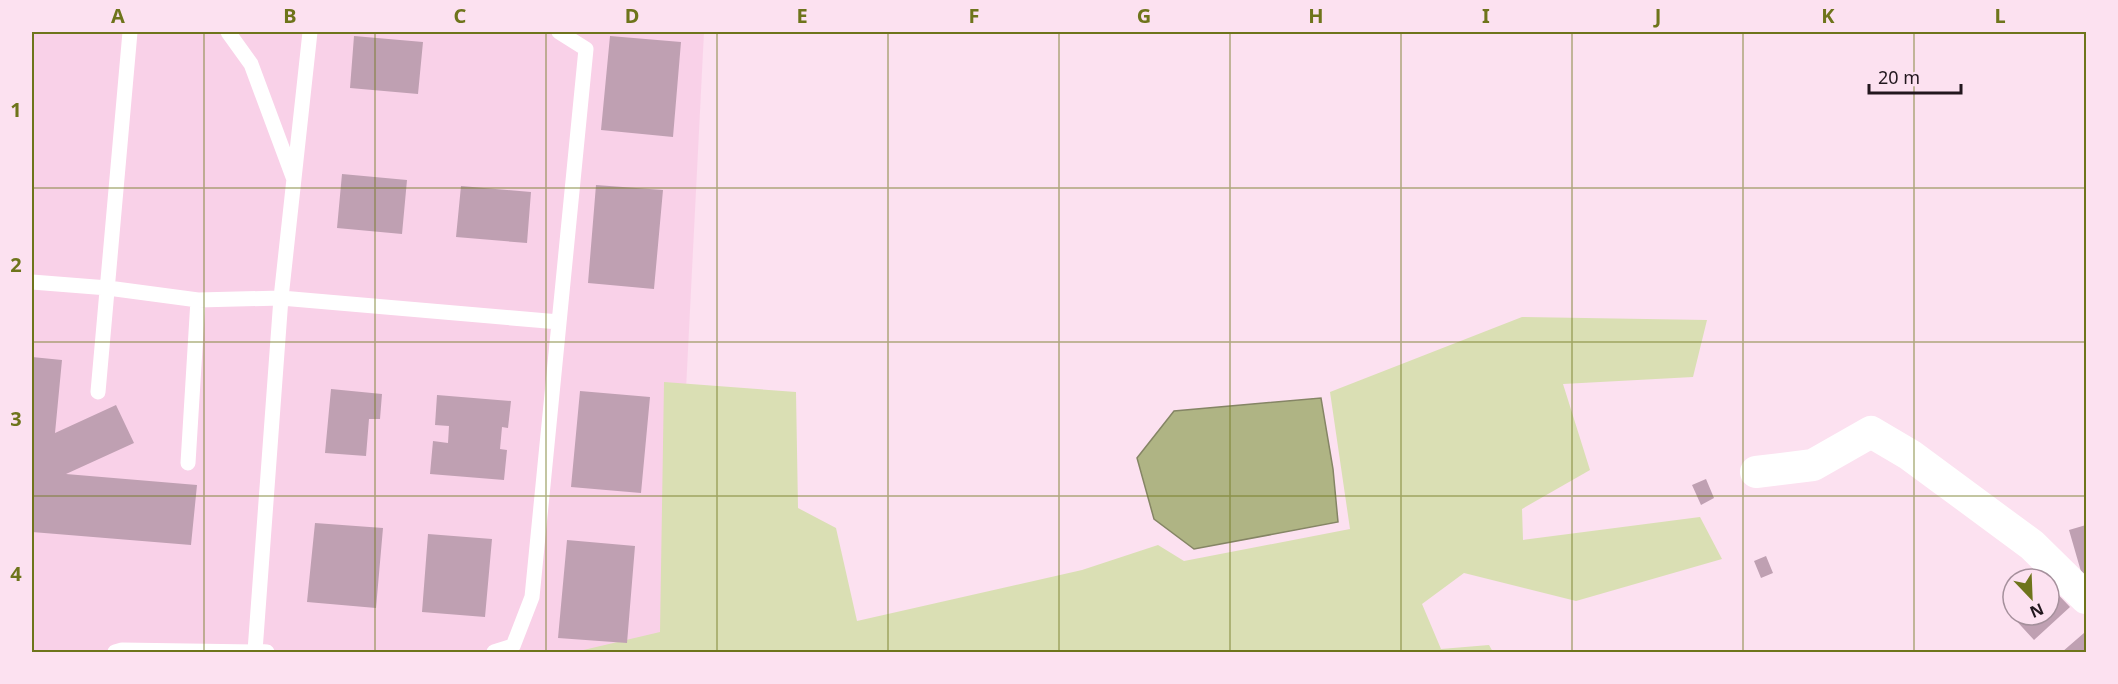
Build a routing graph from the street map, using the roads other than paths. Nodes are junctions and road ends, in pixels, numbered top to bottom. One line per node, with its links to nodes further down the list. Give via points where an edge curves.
1 (129, 32): 7 (lane)
2 (228, 32): 5 (lane, via 251,64)
3 (310, 32): 5 (lane)
4 (559, 32): 10 (lane, via 586,49)
5 (294, 180): 8 (lane)
6 (32, 282): 7 (lane)
7 (108, 288): 9 (lane); 11 (lane)
8 (281, 298): 9 (lane); 10 (lane); 16 (lane)
9 (198, 300): 12 (lane)
10 (559, 322): 17 (lane, via 532,597 513,646)
11 (98, 392)
12 (188, 463)
13 (1756, 472): 14 (street, via 1813,465 1871,432 1910,455 2032,545)
14 (2086, 598)
15 (115, 652): 16 (lane)
16 (259, 652)
17 (494, 652)

